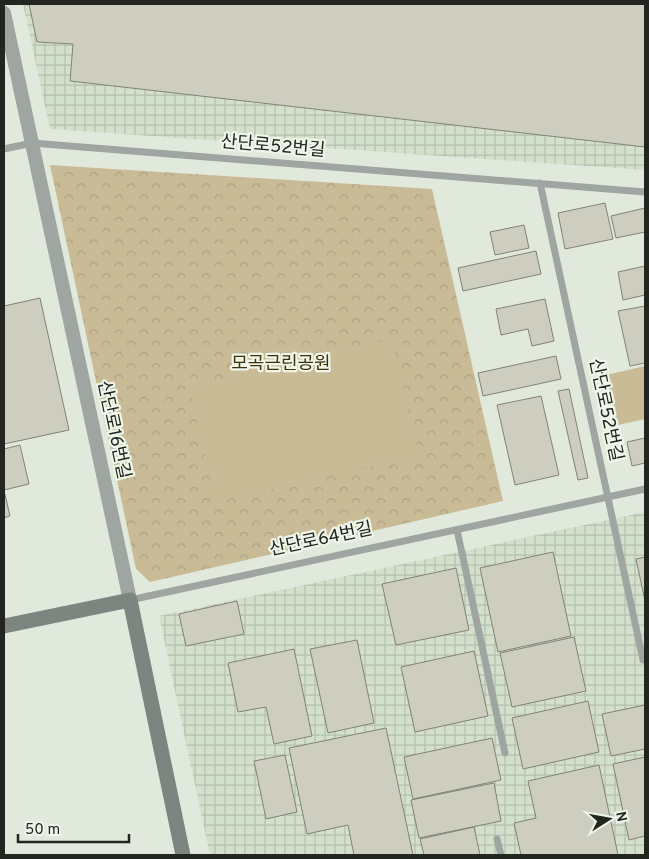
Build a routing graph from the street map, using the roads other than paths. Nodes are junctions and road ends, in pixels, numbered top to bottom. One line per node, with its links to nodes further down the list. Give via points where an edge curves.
1 (4, 13): 2 (street, 산단로16번길)
2 (32, 142): 3 (lane, 산단로52번길); 4 (lane, 산단로52번길); 9 (street, 산단로16번길)
3 (4, 149)
4 (540, 183): 5 (lane, 산단로52번길); 7 (lane, 산단로52번길)
5 (645, 192)
6 (645, 489): 7 (lane, 산단로64번길)
7 (608, 497): 8 (lane, 산단로64번길); 11 (lane, 산단로52번길)
8 (457, 530): 9 (lane, 산단로64번길); 12 (lane)
9 (130, 600): 10 (street, 산단로64번길); 14 (street, 산단로16번길)
10 (4, 626)
11 (643, 660)
12 (506, 753)
13 (497, 839): 15 (lane)
14 (183, 855)
15 (501, 855)

